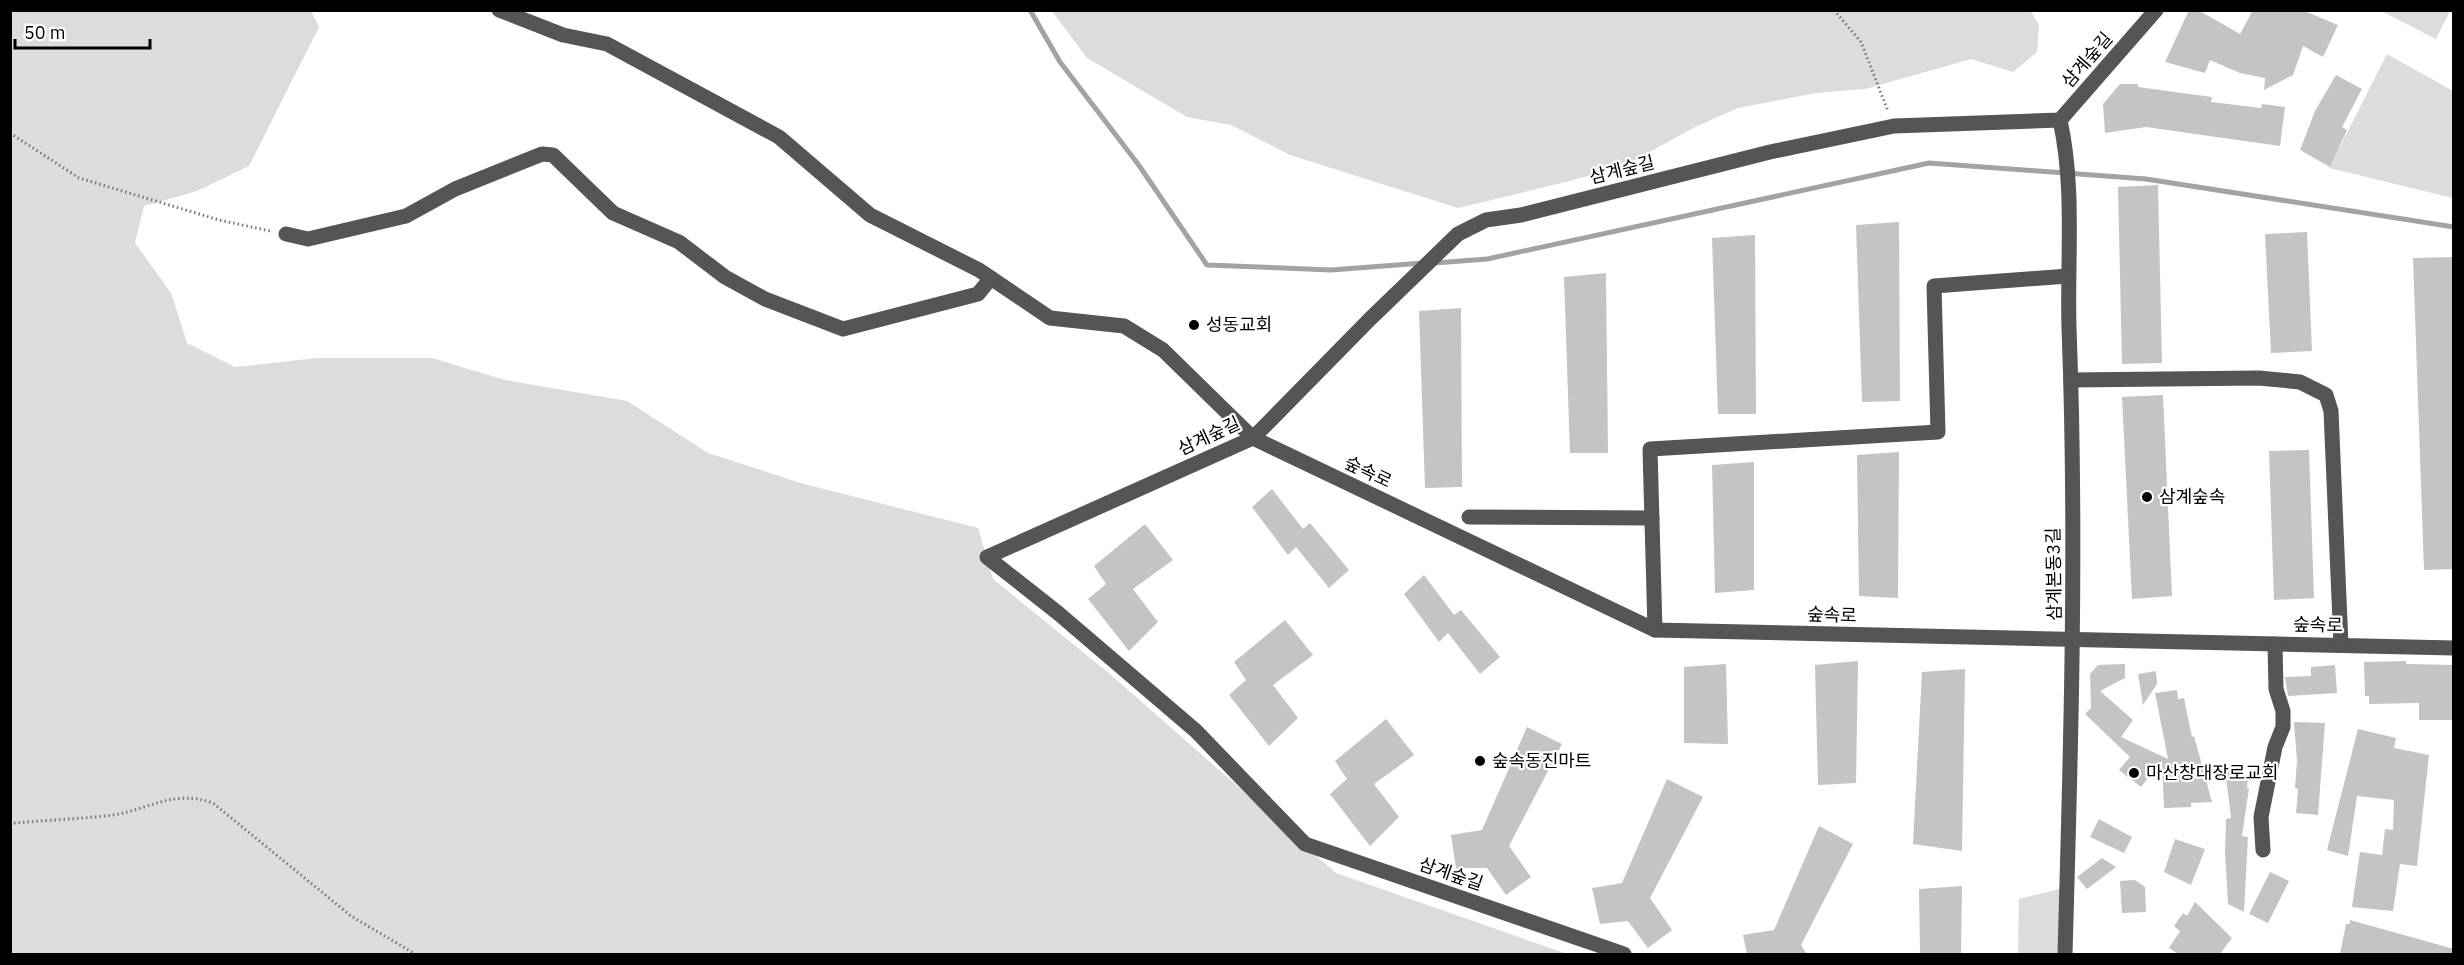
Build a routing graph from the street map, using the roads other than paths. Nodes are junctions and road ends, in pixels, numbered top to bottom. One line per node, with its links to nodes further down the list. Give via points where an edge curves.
1 (499, 10): 6 (street, 숲속로, via 563,35 607,44 779,137 870,215)
2 (2156, 10): 3 (street, 삼계숲길)
3 (2060, 120): 5 (street, 삼계본동3길, via 2069,194); 8 (street, 삼계숲길, via 1894,126 1486,220 1458,234)
4 (286, 234): 6 (street, via 308,239 406,216 455,189 542,154 553,155 613,213 679,242 725,277 765,299 843,329 978,294)
5 (2068, 276): 7 (street, 삼계본동3길); 10 (street, via 1934,286 1938,432 1650,449)
6 (991, 278): 8 (street, 숲속로, via 1050,318 1124,326 1163,350)
7 (2071, 380): 12 (street, 삼계본동3길); 14 (street, via 2259,378 2300,382 2326,396 2331,411)
8 (1253, 438): 11 (street, 숲속로); 17 (street, 삼계숲길, via 987,557 1196,731 1305,844)
9 (1469, 517): 10 (street)
10 (1652, 518): 11 (street)
11 (1654, 630): 12 (street, 숲속로)
12 (2074, 641): 13 (street, 숲속로); 18 (street, 삼계본동3길)
13 (2276, 644): 14 (street, 숲속로); 16 (street, via 2276,689 2283,727 2261,816)
14 (2342, 645): 15 (street, 숲속로)
15 (2454, 648)
16 (2263, 850)
17 (1624, 954)
18 (2065, 954)

